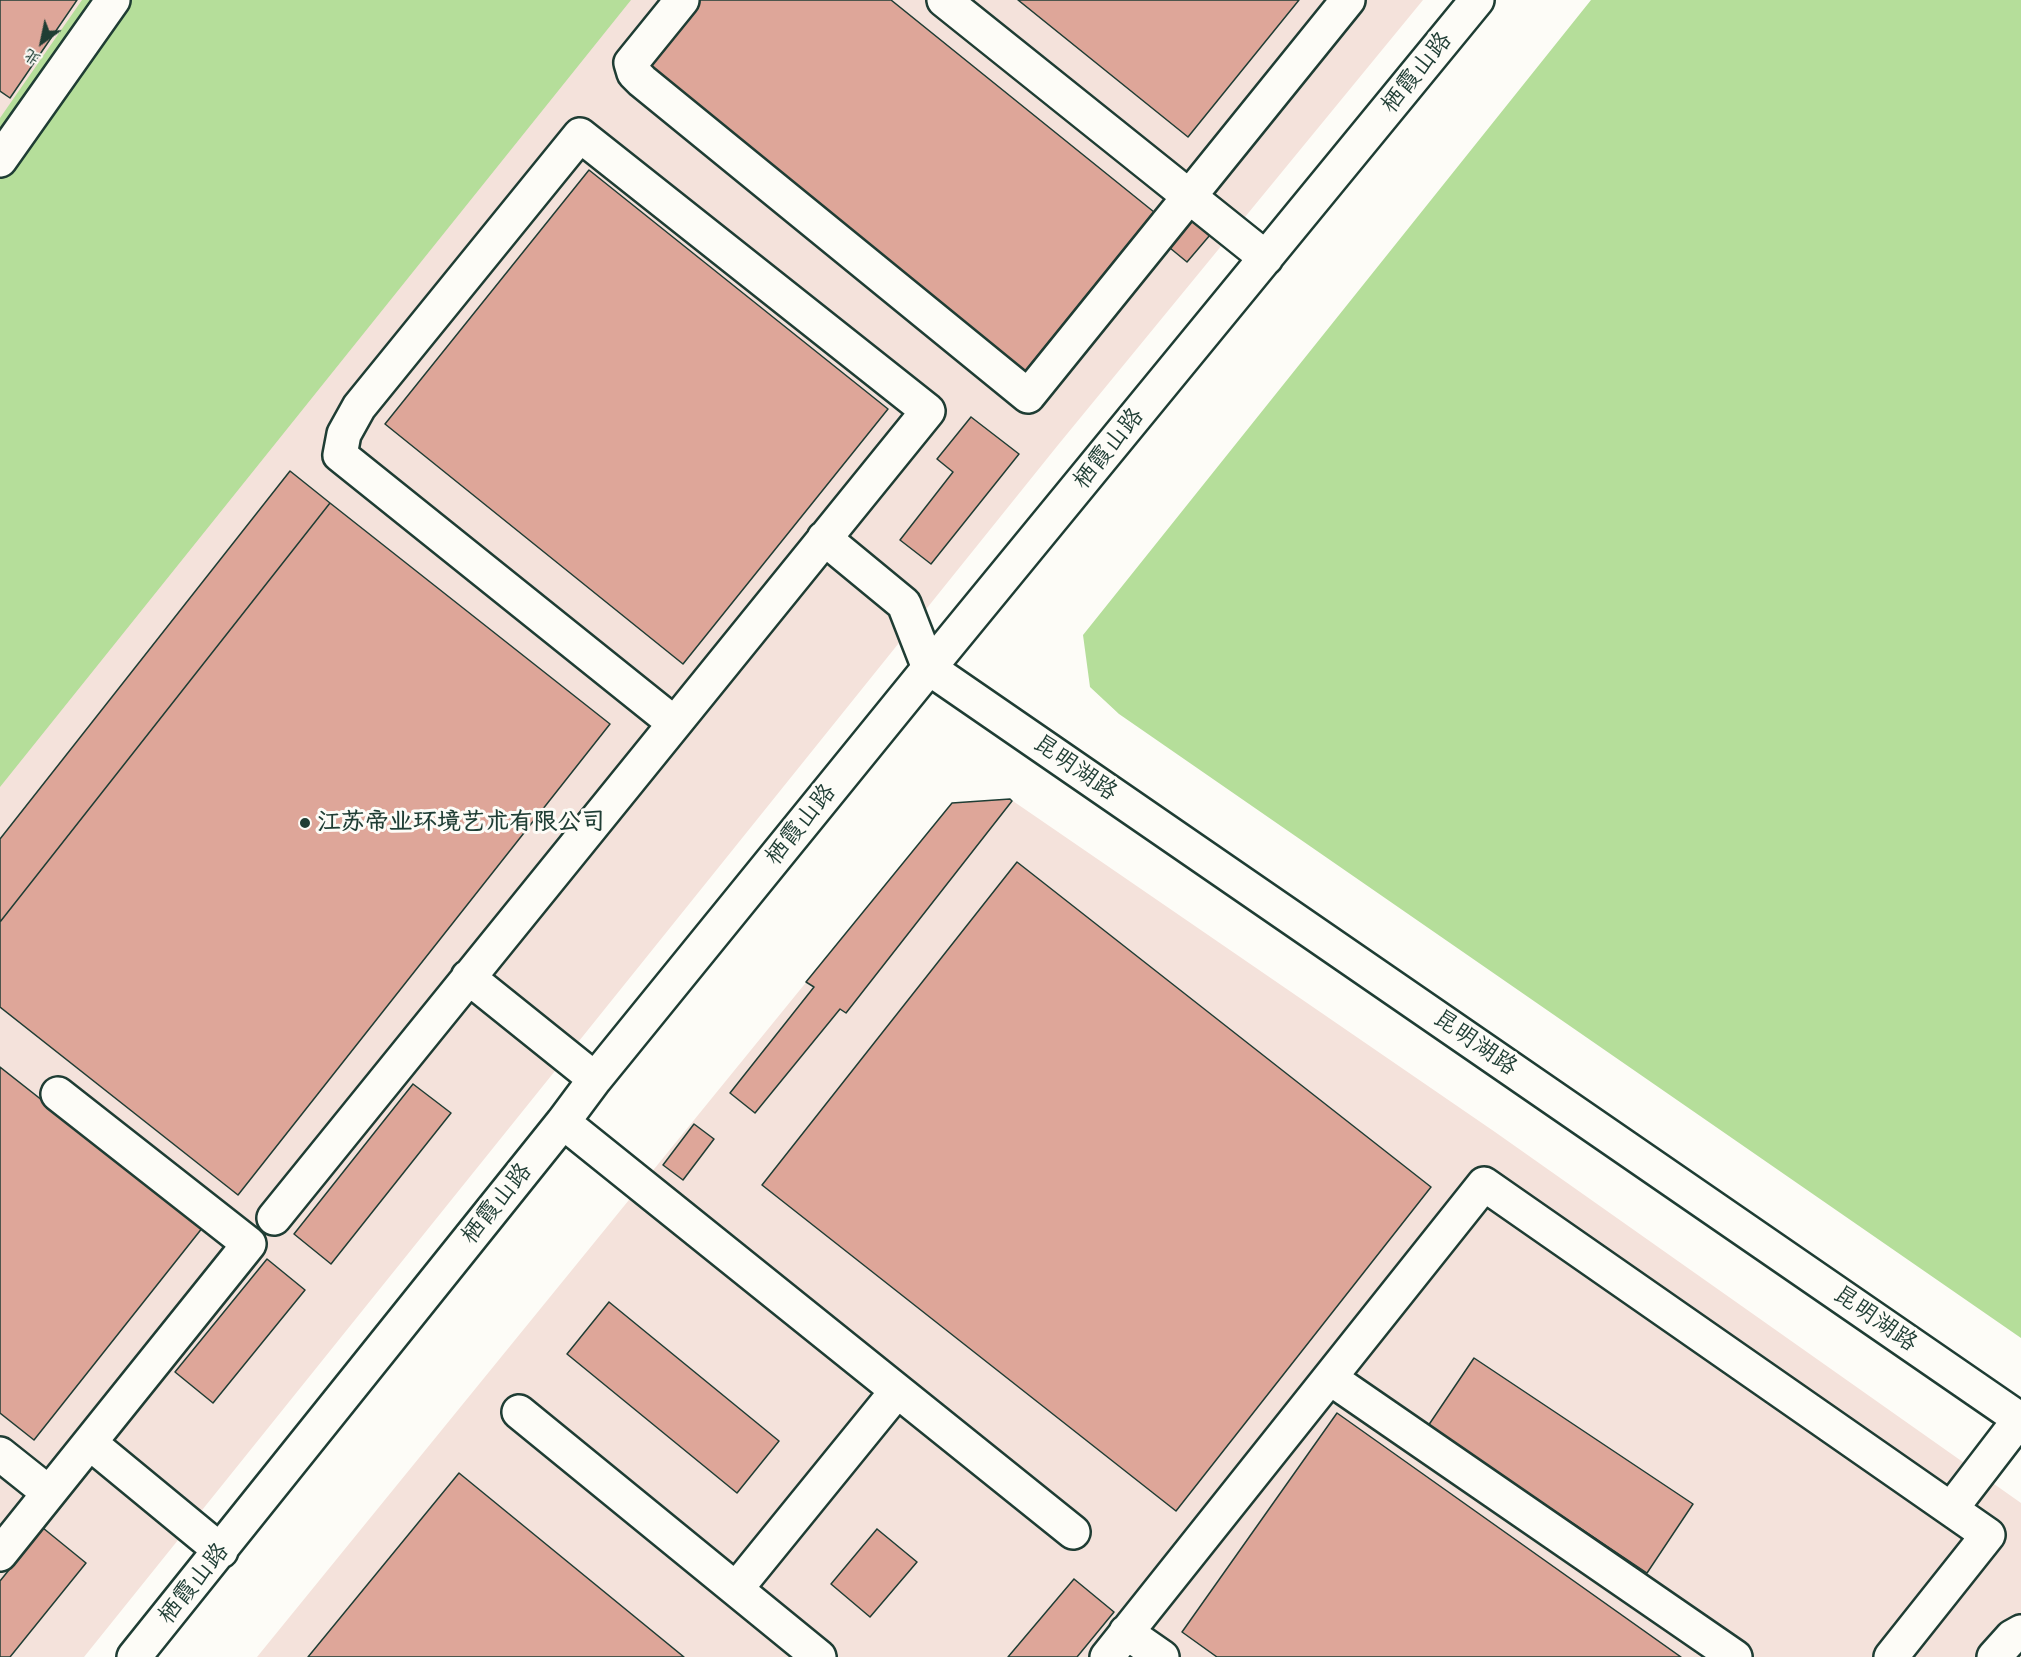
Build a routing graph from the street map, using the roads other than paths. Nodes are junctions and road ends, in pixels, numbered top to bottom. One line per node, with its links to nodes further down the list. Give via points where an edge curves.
1 (112, 0): 6 (street)
2 (682, 0): 7 (street, via 631,63 634,73 1028,396)
3 (944, 0): 7 (street)
4 (1348, 0): 7 (street)
5 (1477, 0): 8 (street, 栖霞山路)
6 (4, 147)
7 (1189, 196): 8 (street)
8 (1266, 258): 10 (street, 栖霞山路)
9 (824, 538): 10 (street, via 904,604); 11 (street); 11 (street, via 928,411 580,135 359,408 344,434 340,455)
10 (929, 668): 13 (street, 栖霞山路); 20 (street, 昆明湖路)
11 (674, 723): 12 (street)
12 (468, 976): 13 (street); 16 (street)
13 (595, 1079): 15 (street, 栖霞山路)
14 (58, 1094): 21 (street, via 249,1244)
15 (563, 1122): 18 (street); 26 (street, 栖霞山路)
16 (274, 1218)
17 (1330, 1378): 24 (street, via 1484,1184); 30 (street); 34 (street)
18 (897, 1391): 25 (street); 28 (street)
19 (519, 1412): 28 (street)
20 (2020, 1419): 24 (street)
21 (90, 1443): 23 (street); 26 (street)
22 (0, 1454): 23 (street)
23 (49, 1493): 27 (street)
24 (1951, 1509): 35 (street, via 1988,1535)
25 (1073, 1532)
26 (221, 1551): 31 (street, 栖霞山路)
27 (0, 1554)
28 (736, 1589): 32 (street)
29 (2021, 1632): 36 (street)
30 (1117, 1645): 33 (street)
31 (134, 1657)
32 (819, 1657)
33 (1162, 1657)
34 (1735, 1657)
35 (1891, 1657)
36 (1994, 1657)

